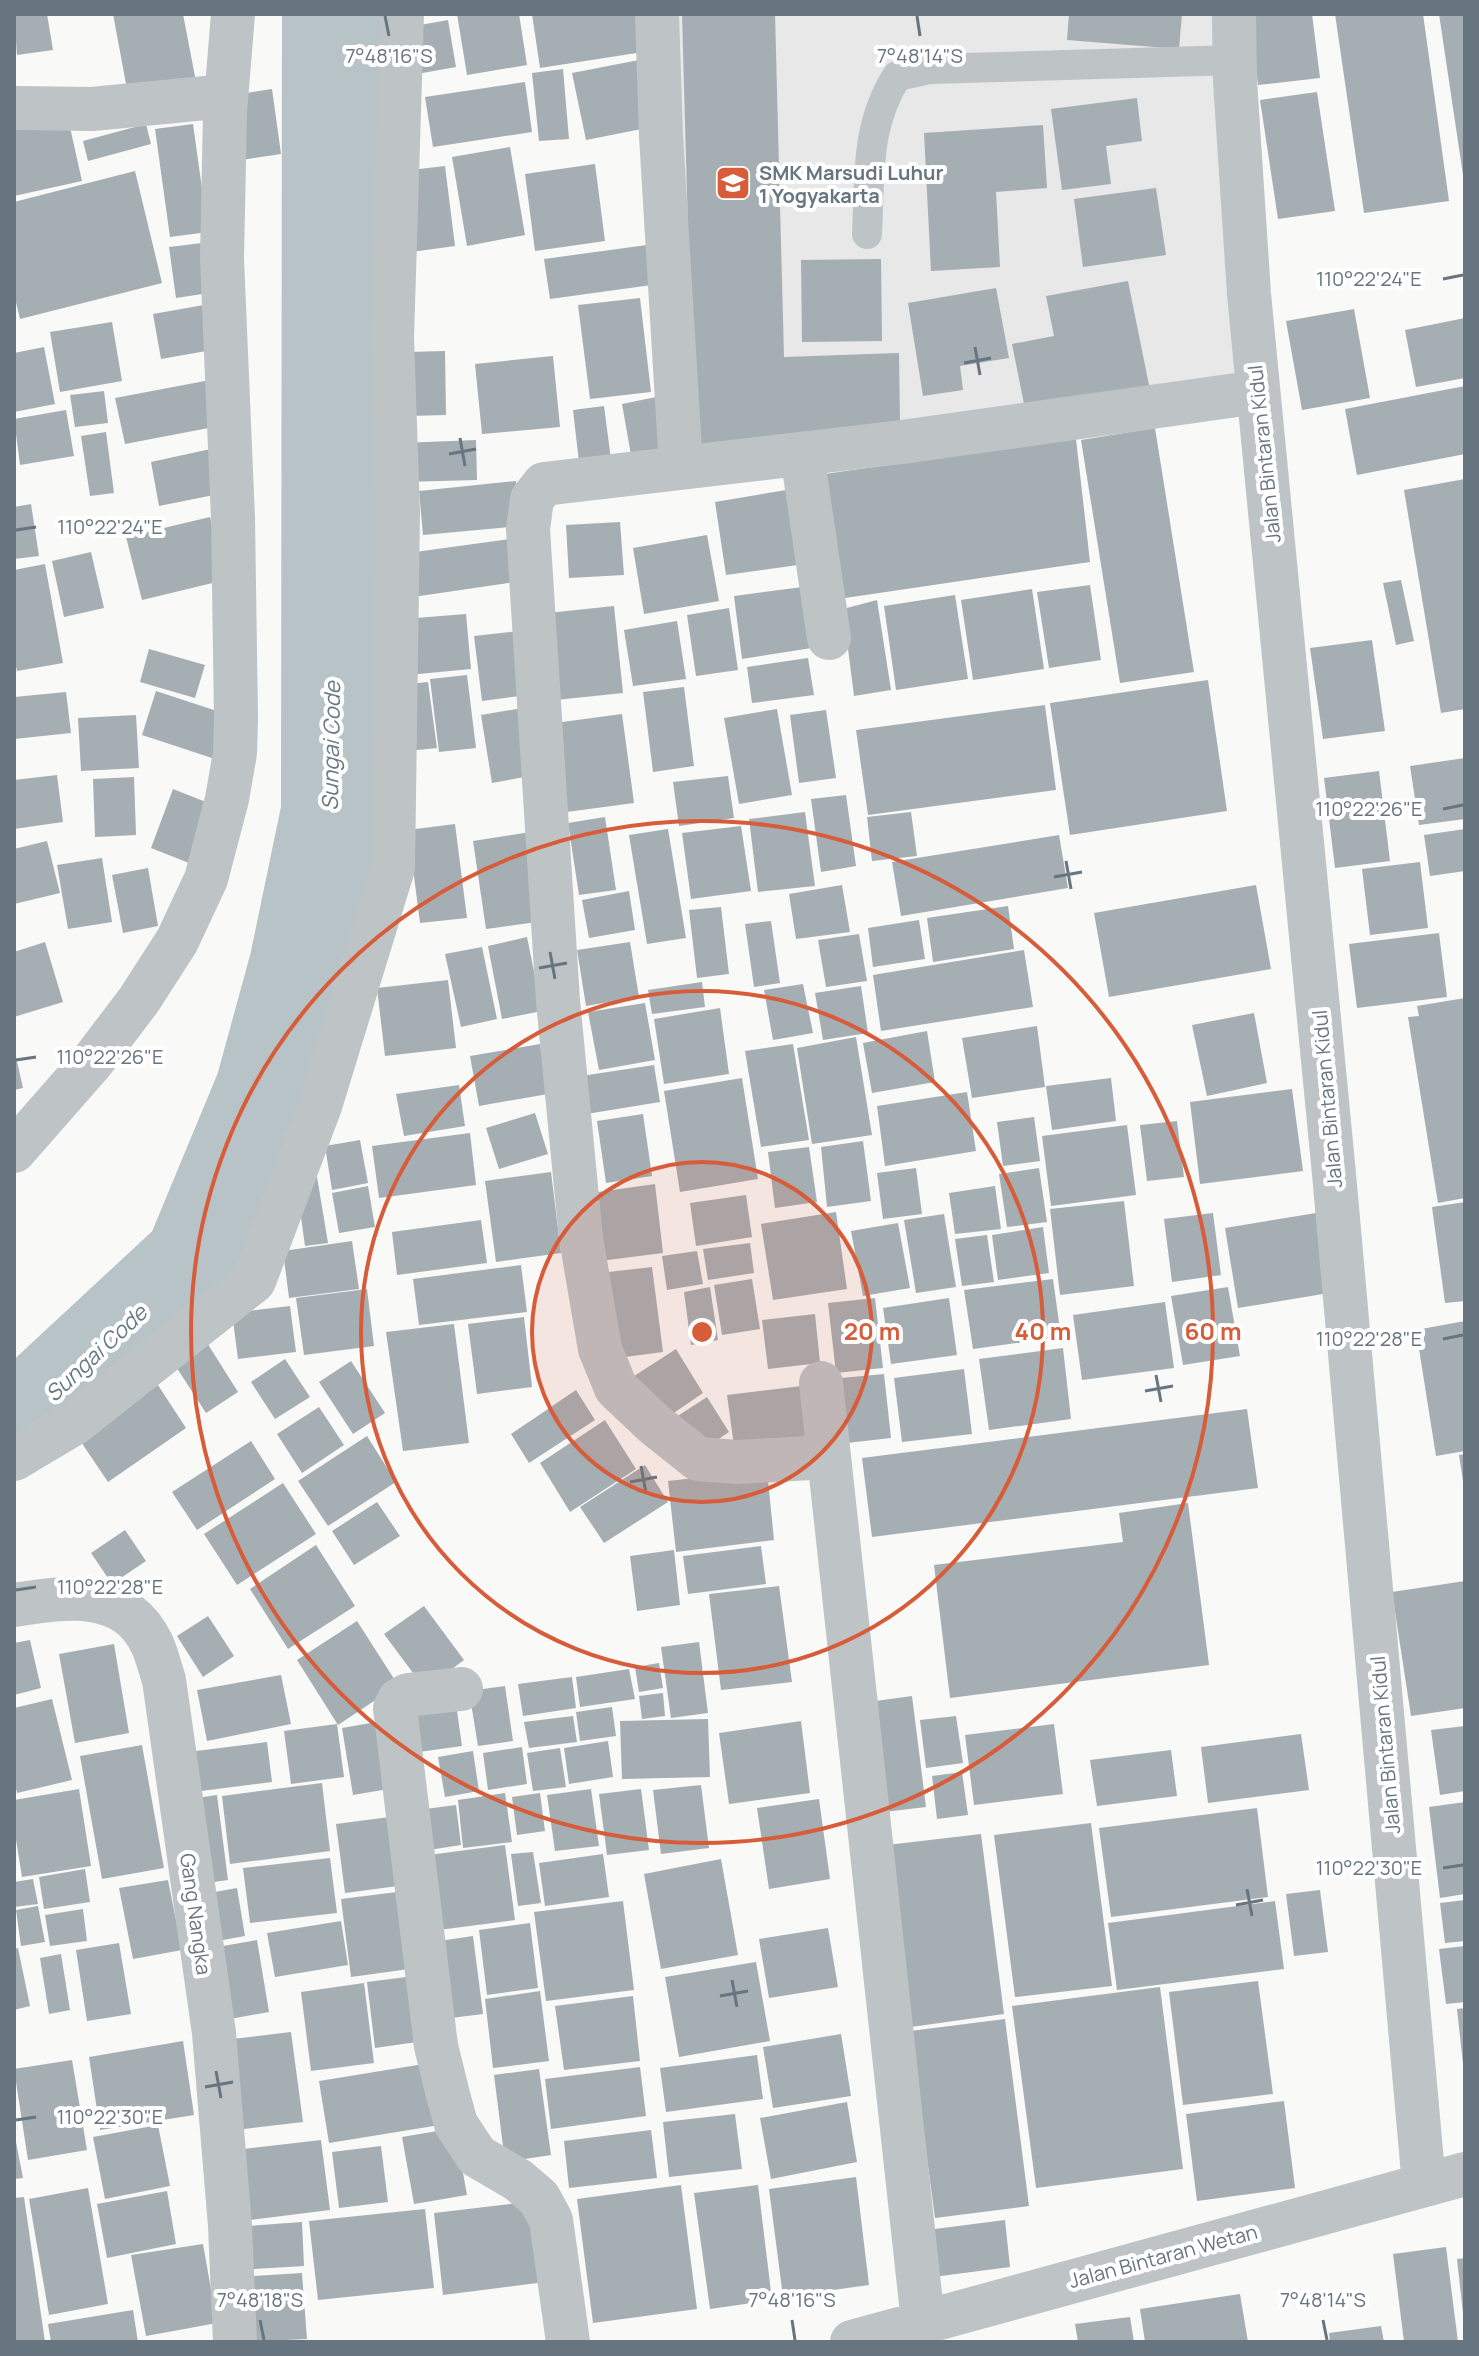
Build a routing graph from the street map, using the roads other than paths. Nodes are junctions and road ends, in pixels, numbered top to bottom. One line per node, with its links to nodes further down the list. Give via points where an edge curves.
1 (233, 14): 6 (street)
2 (402, 14): 16 (street, via 392,338 398,512 393,868 320,1106 254,1281 76,1422)
3 (657, 14): 11 (street)
4 (1234, 14): 5 (street, Jalan Bintaran Kidul)
5 (1235, 60): 8 (lane, via 929,69 897,76 872,131); 9 (street, Jalan Bintaran Kidul)
6 (226, 96): 7 (street, via 92,109); 13 (street, via 222,259 236,719 227,799 206,879 177,941 92,1062)
7 (14, 108)
8 (867, 234)
9 (1258, 392): 10 (street); 19 (street, Jalan Bintaran Kidul, via 1334,1174)
10 (802, 454): 11 (street); 12 (street)
11 (681, 467): 15 (street, via 544,484 532,499 528,529 558,1001 581,1238 600,1349 616,1388 654,1424 698,1459)
12 (829, 638)
13 (14, 1151)
14 (821, 1383): 15 (street)
15 (829, 1457): 20 (street)
16 (14, 1459)
17 (14, 1605): 21 (street, Gang Nangka, via 99,1599 134,1619 152,1643 164,1680 214,2033)
18 (461, 1689): 22 (street, via 408,1695 395,1708 436,2046 456,2124 477,2156 539,2198 551,2220)
19 (1445, 2180): 20 (street, Jalan Bintaran Wetan)
20 (923, 2322): 23 (street, Jalan Bintaran Wetan)
21 (235, 2342)
22 (568, 2342)
23 (859, 2342)

